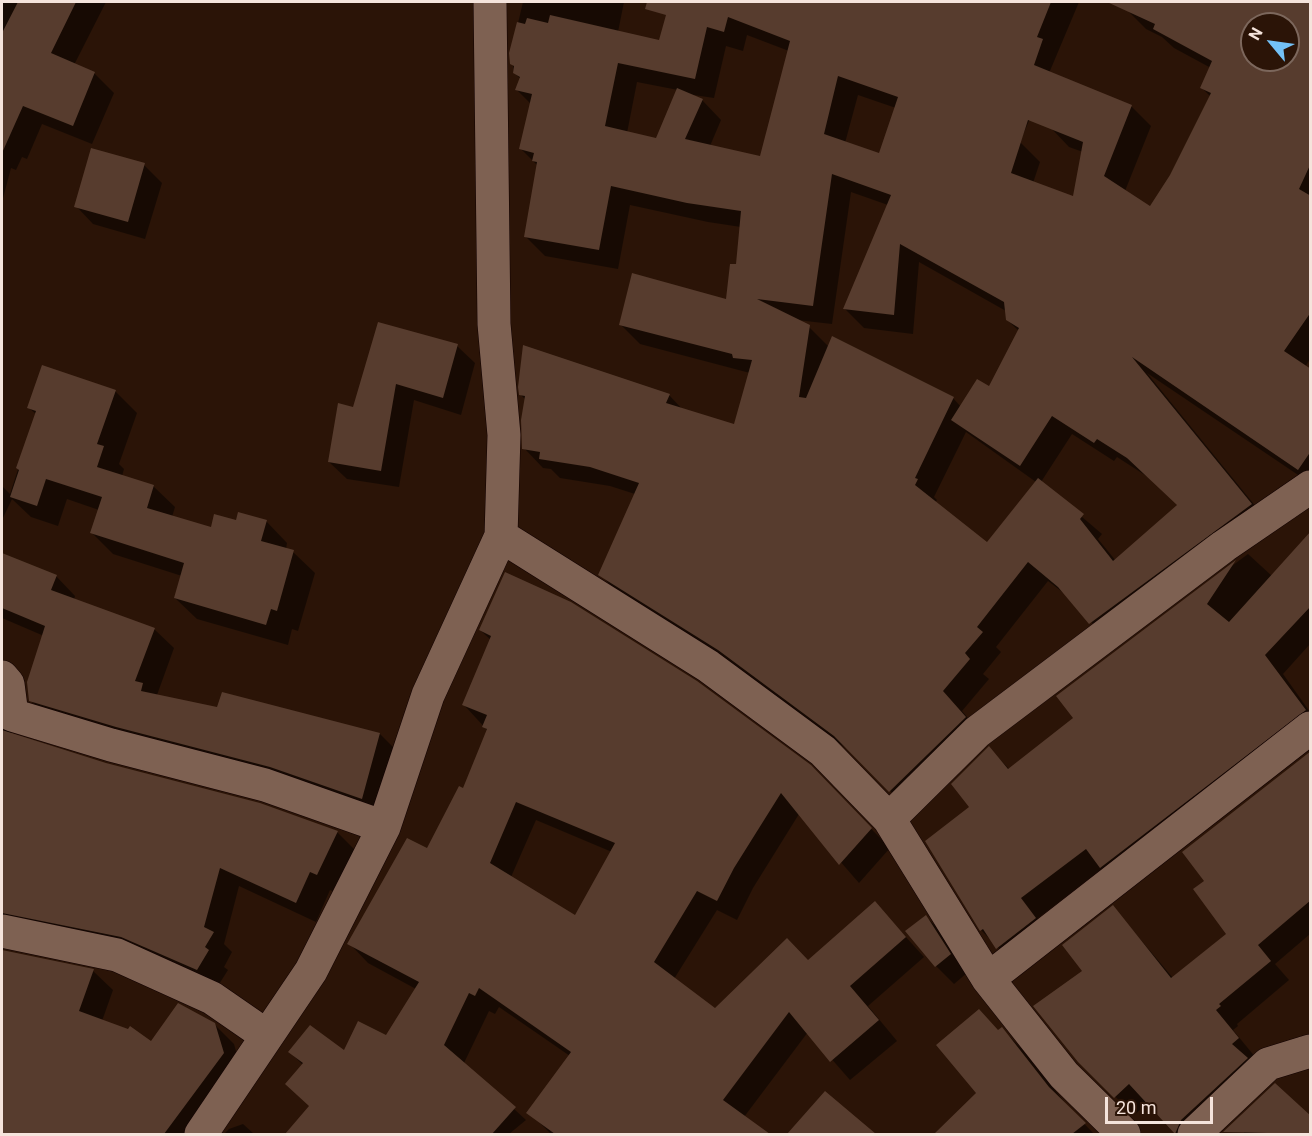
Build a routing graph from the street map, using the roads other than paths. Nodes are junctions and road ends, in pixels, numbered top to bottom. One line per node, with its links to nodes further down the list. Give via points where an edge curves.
1 (490, 2): 3 (street, via 494,324 504,435)
2 (1311, 487): 6 (street, via 1224,546 977,732)
3 (501, 536): 6 (street, via 718,673 823,751); 7 (street, via 428,695)
4 (2, 677): 7 (street, via 8,684 12,715 265,785)
5 (1311, 728): 9 (street)
6 (889, 819): 9 (street)
7 (384, 827): 10 (street, via 311,971)
8 (2, 931): 10 (street, via 117,955 212,998)
9 (988, 979): 13 (street, via 1064,1075)
10 (267, 1036): 12 (street)
11 (1311, 1051): 14 (street, via 1268,1064)
12 (201, 1134)
13 (1124, 1134)
14 (1194, 1134)

